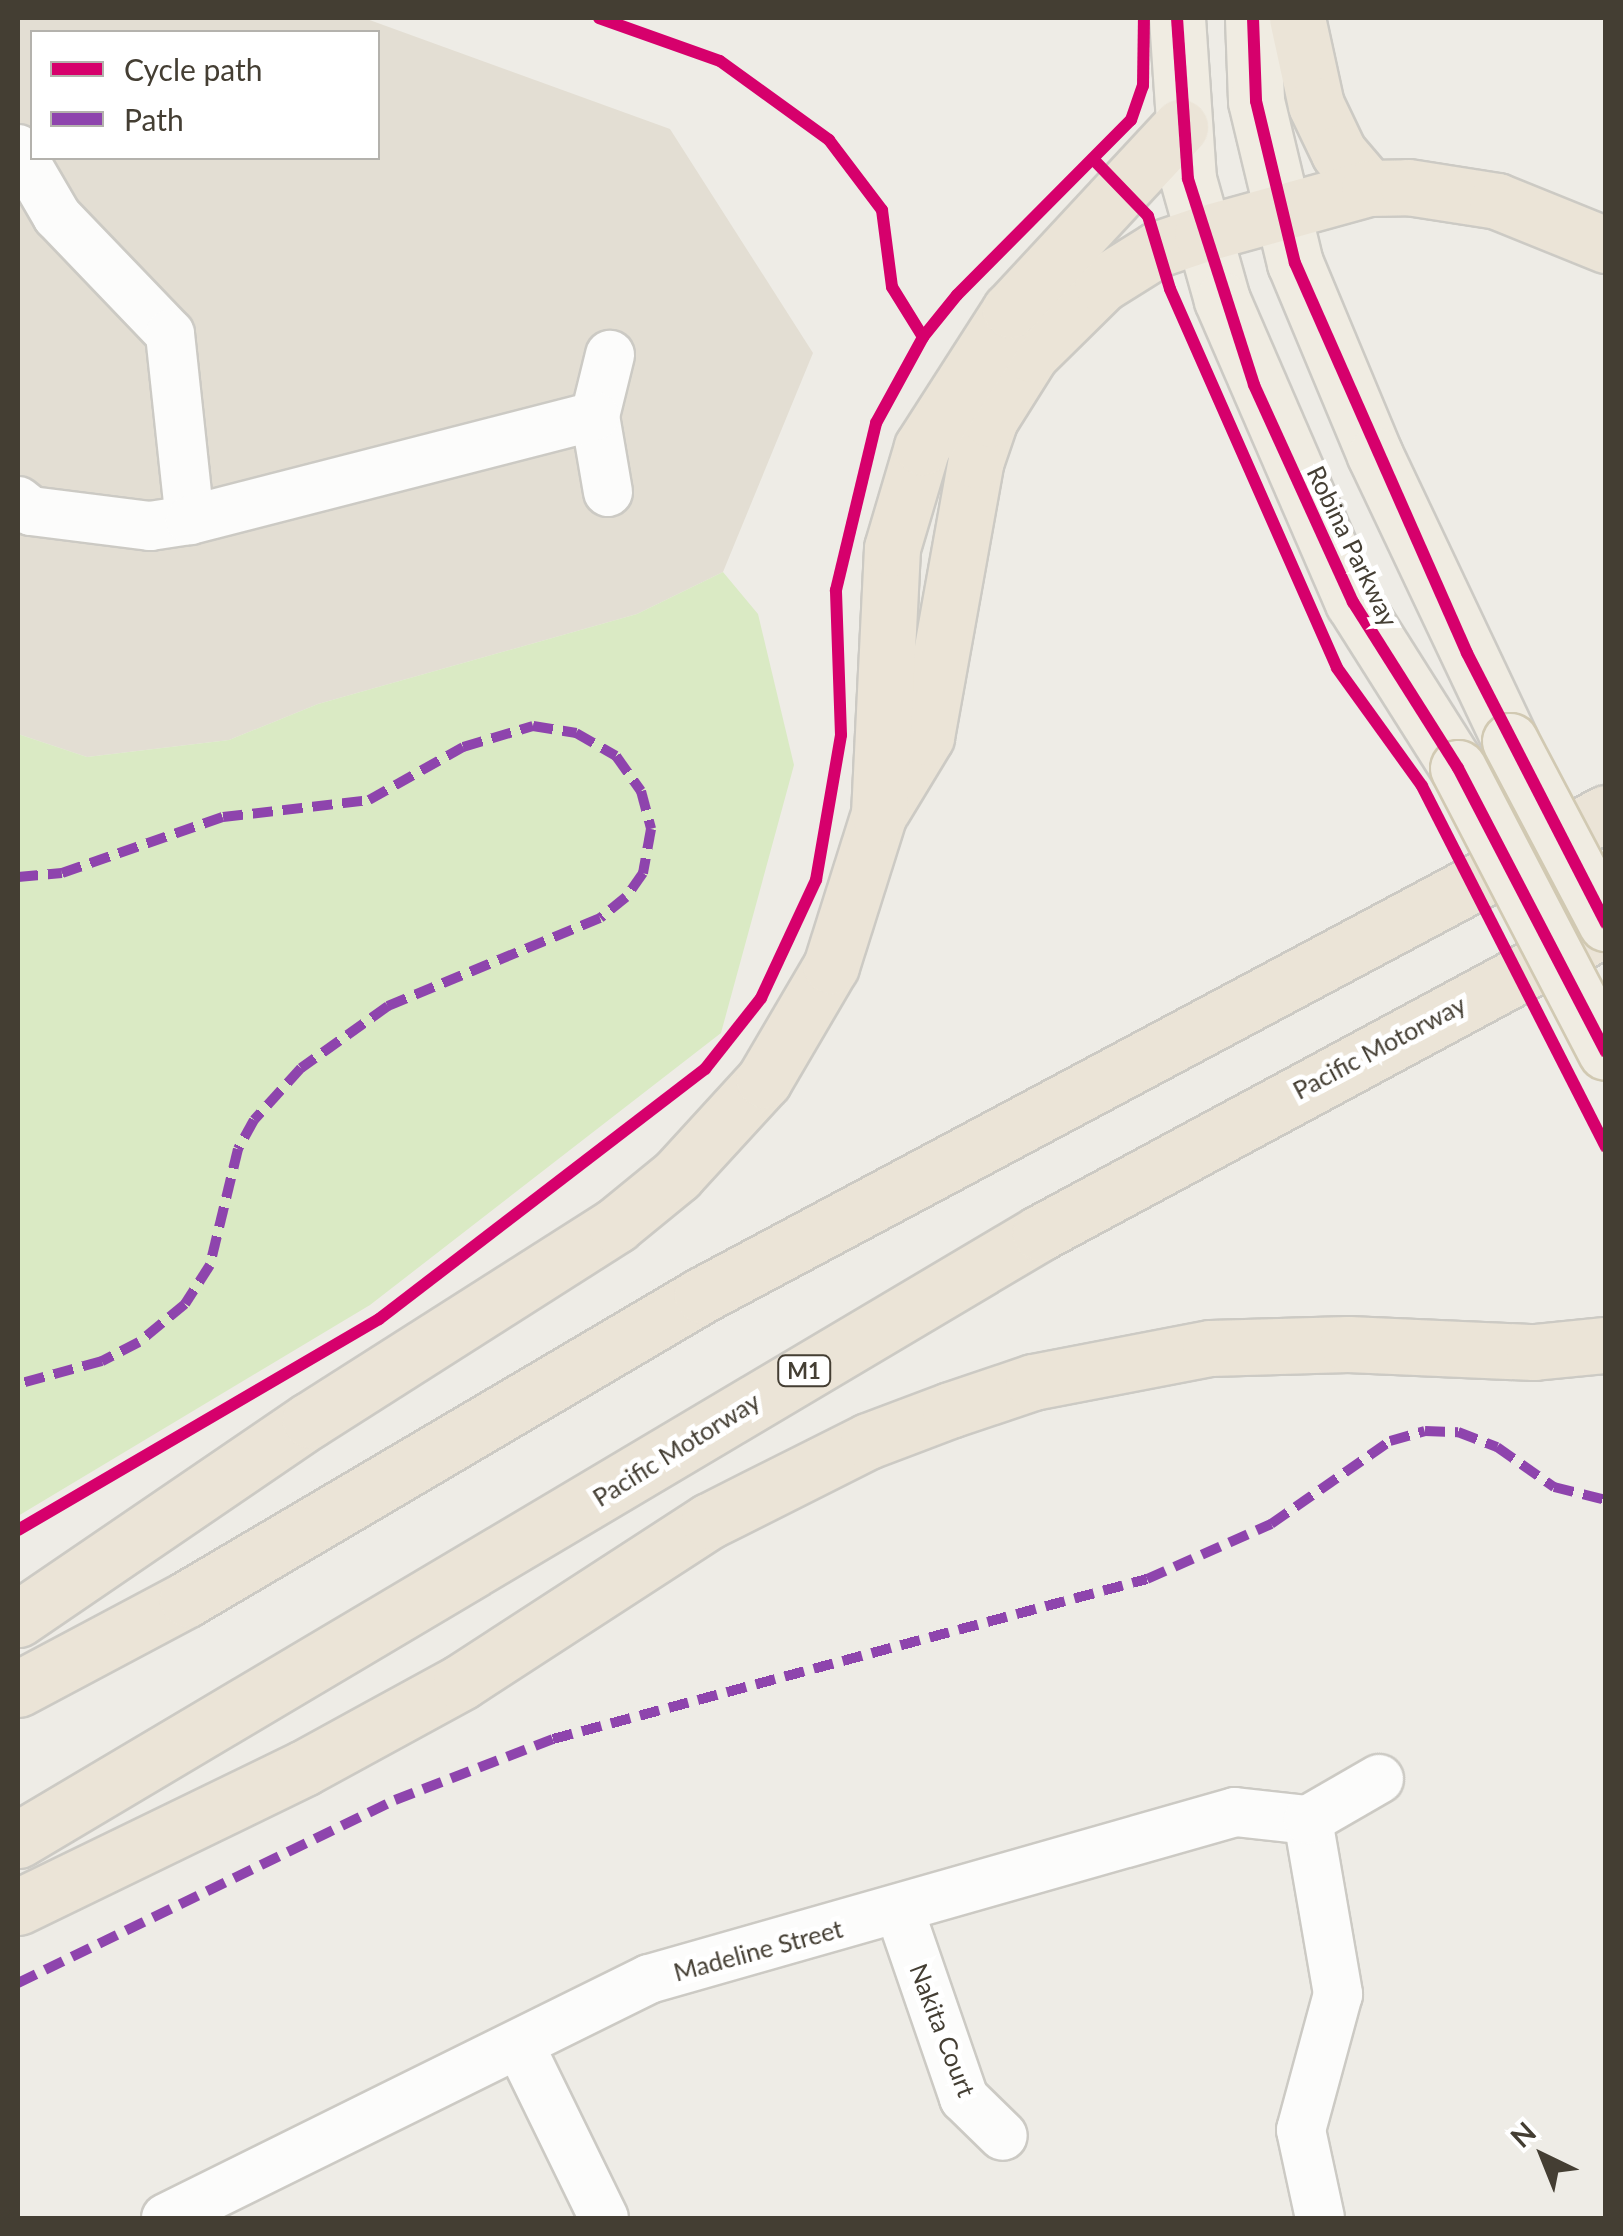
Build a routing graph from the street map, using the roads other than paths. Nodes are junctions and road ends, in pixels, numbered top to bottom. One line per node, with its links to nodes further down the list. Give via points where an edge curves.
1 (1177, 31): 4 (main road, Robina Parkway)
2 (1252, 36): 7 (main road)
3 (1301, 40): 6 (highway, via 1328,134)
4 (1180, 128): 8 (main road, Robina Parkway); 16 (highway, via 1010,310 966,368 922,448 892,548)
5 (18, 149): 14 (street, via 56,216 170,334)
6 (1370, 188): 7 (highway); 9 (highway, via 1497,201)
7 (1278, 209): 8 (highway); 17 (main road, bridge, via 1375,455)
8 (1202, 234): 16 (highway, via 1158,250 1102,284 1054,326 1008,386 976,460 926,737); 18 (main road, Robina Parkway, bridge, via 1254,385 1353,602 1458,768)
9 (1606, 245)
10 (610, 355): 11 (street)
11 (594, 416): 12 (street); 14 (street)
12 (608, 492)
13 (18, 501): 14 (street, via 31,511 150,526)
14 (190, 520)
15 (1606, 813): 21 (highway, via 702,1295 187,1599)
16 (879, 814): 20 (highway, via 830,966 796,1030 764,1080 677,1175 616,1224 310,1420)
17 (1606, 925): 24 (highway, Pacific Motorway / M1, via 1040,1233)
18 (1606, 1052)
19 (1606, 1345): 25 (highway, via 1534,1352 1348,1344 1210,1348 1033,1382 950,1410 772,1488 644,1561 461,1682 304,1768)
20 (18, 1620)
21 (18, 1689)
22 (1379, 1779): 23 (street)
23 (1308, 1820): 26 (street, Madeline Street, via 1235,1812); 31 (street, via 1338,1994 1301,2130)
24 (18, 1840)
25 (18, 1907)
26 (900, 1912): 27 (street, Madeline Street, via 649,1979); 28 (street, Nakita Court, via 964,2098)
27 (521, 2048): 29 (street, Madeline Street); 30 (street)
28 (1003, 2136)
29 (166, 2218)
30 (604, 2218)
31 (1320, 2218)

